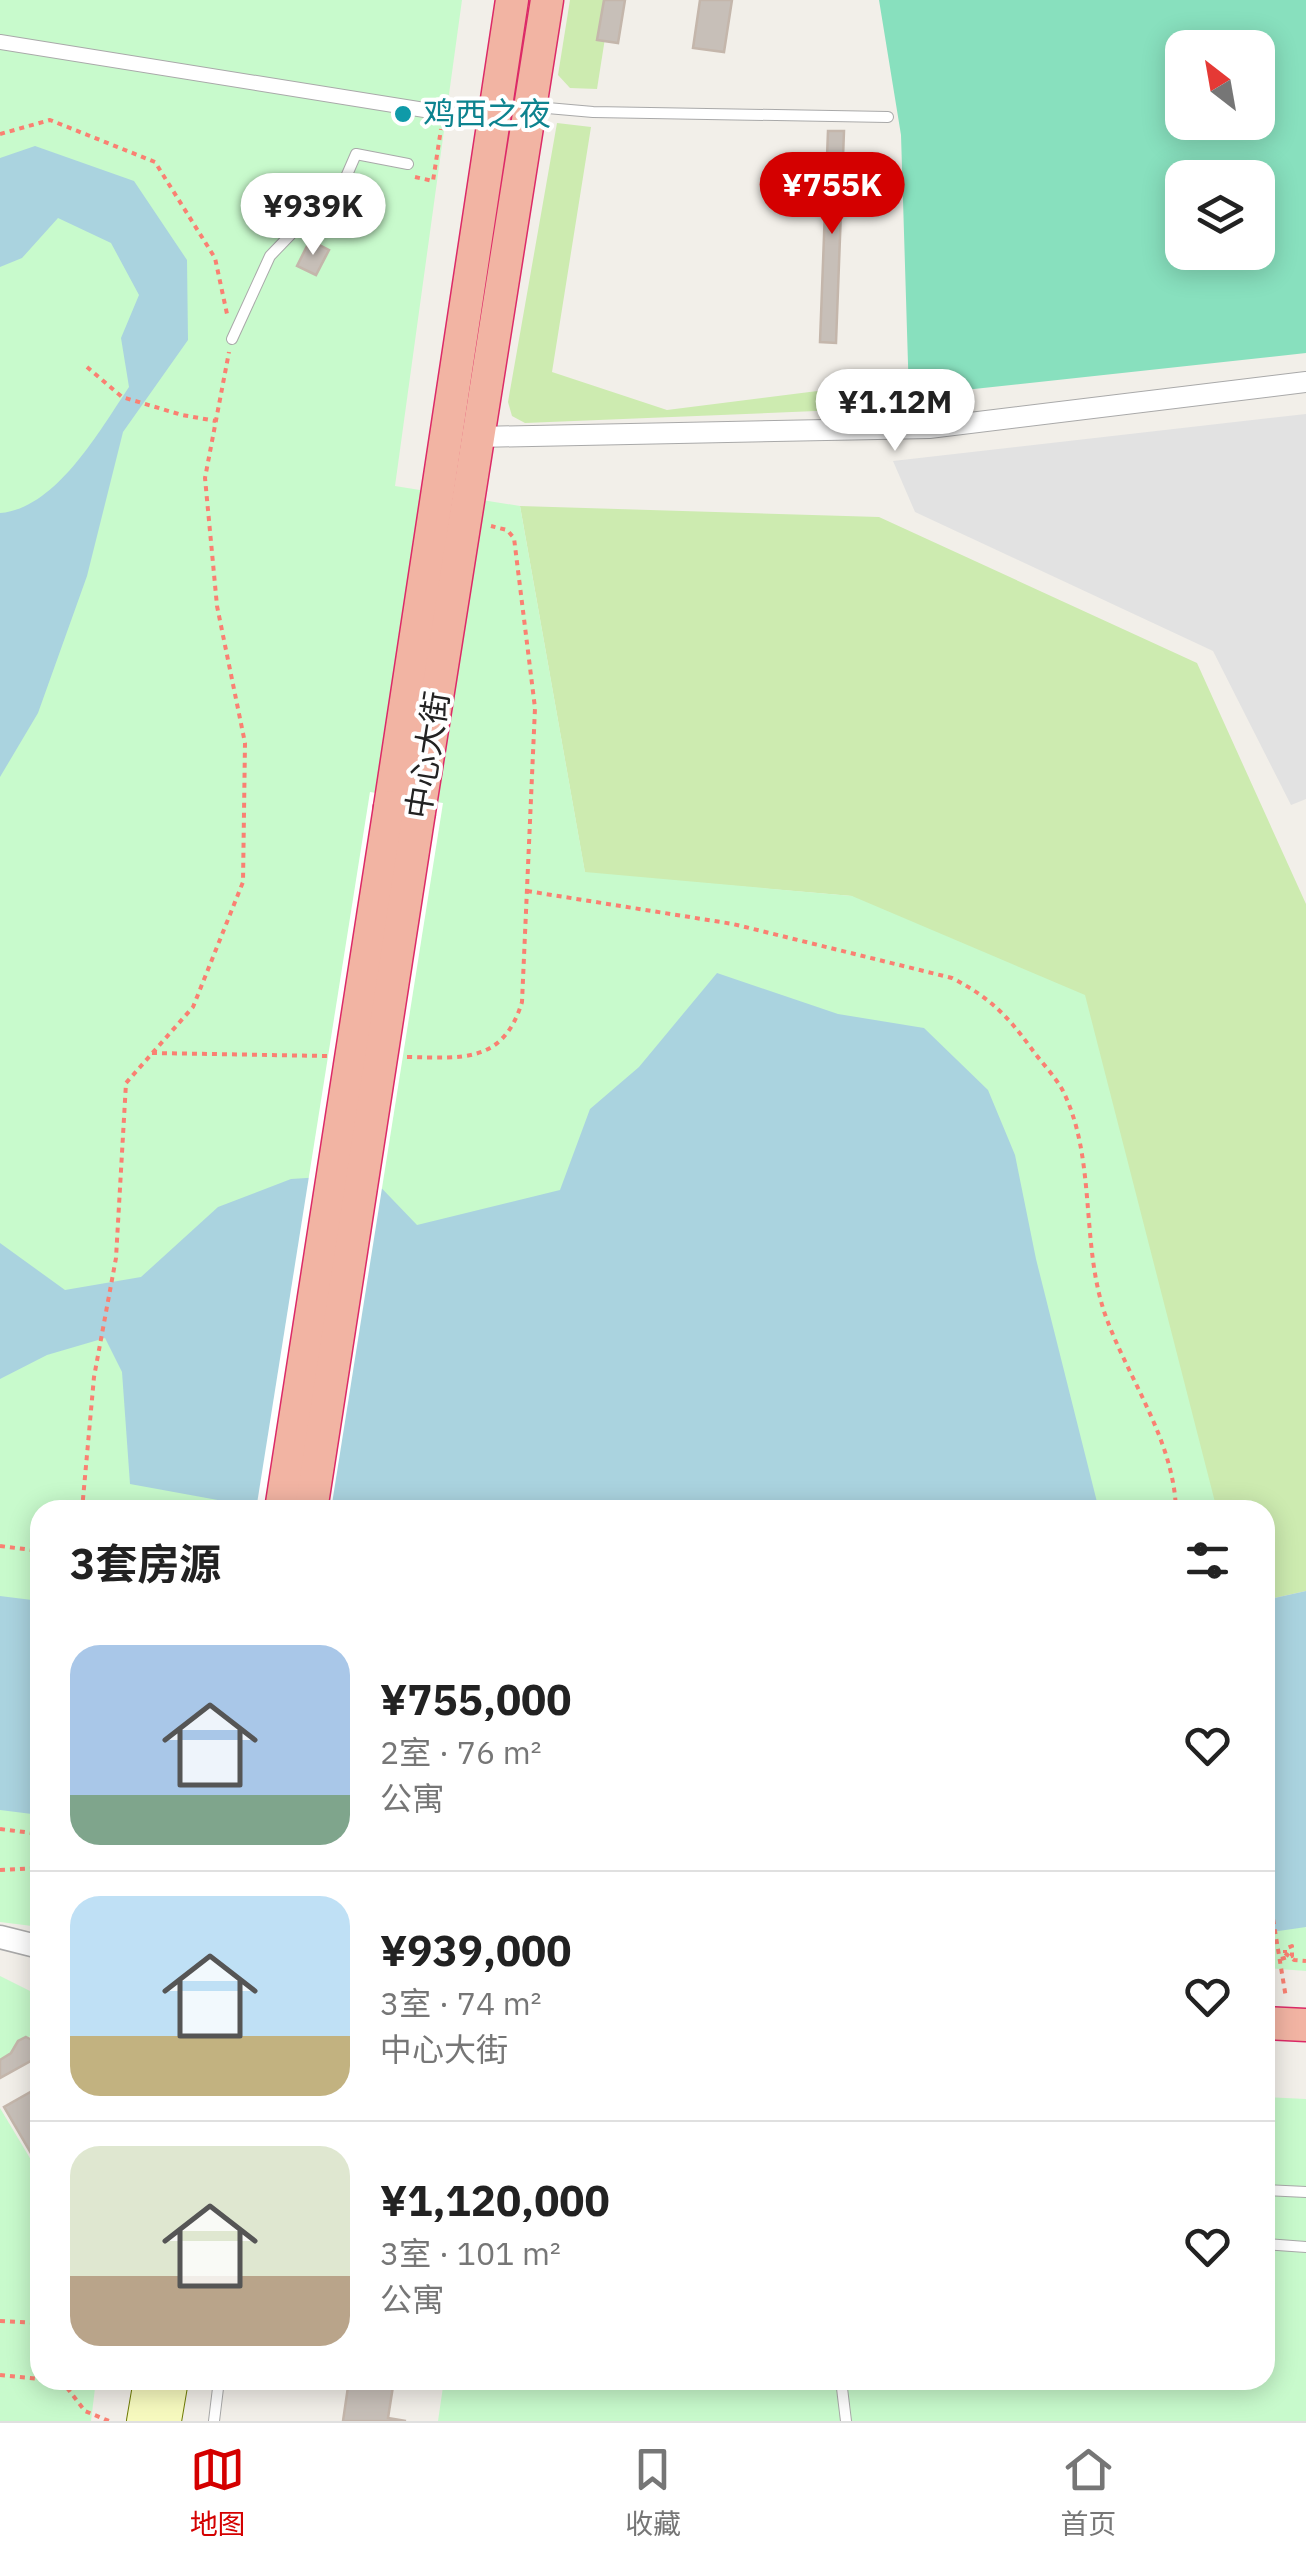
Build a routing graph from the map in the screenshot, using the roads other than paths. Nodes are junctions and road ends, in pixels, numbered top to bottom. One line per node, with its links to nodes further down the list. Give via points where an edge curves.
1 (512, 0): 5 (highway, 中心大街)
2 (547, 0): 4 (highway, 中心大街)
3 (0, 42): 5 (street, via 444,111)
4 (530, 106): 5 (lane); 6 (lane); 10 (highway, 中心大街)
5 (494, 111): 11 (highway, 中心大街)
6 (888, 117)
7 (408, 164): 8 (lane, via 356,154 346,177 270,256)
8 (232, 339)
9 (1306, 382): 10 (street, via 929,428)
10 (478, 437): 11 (highway, 中心大街)
11 (404, 809): 12 (highway, 中心大街, bridge); 13 (highway, 中心大街, bridge)
12 (283, 1500)
13 (312, 1500)
14 (0, 1936): 15 (street)
15 (30, 1944)
16 (1275, 2190): 17 (lane)
17 (1306, 2192)
18 (1275, 2245): 19 (lane)
19 (1306, 2247)
20 (146, 2390): 24 (main road)
21 (172, 2390): 25 (main road)
22 (219, 2390): 26 (lane)
23 (842, 2390): 27 (lane)
24 (141, 2421)
25 (167, 2421)
26 (214, 2421)
27 (846, 2421)

